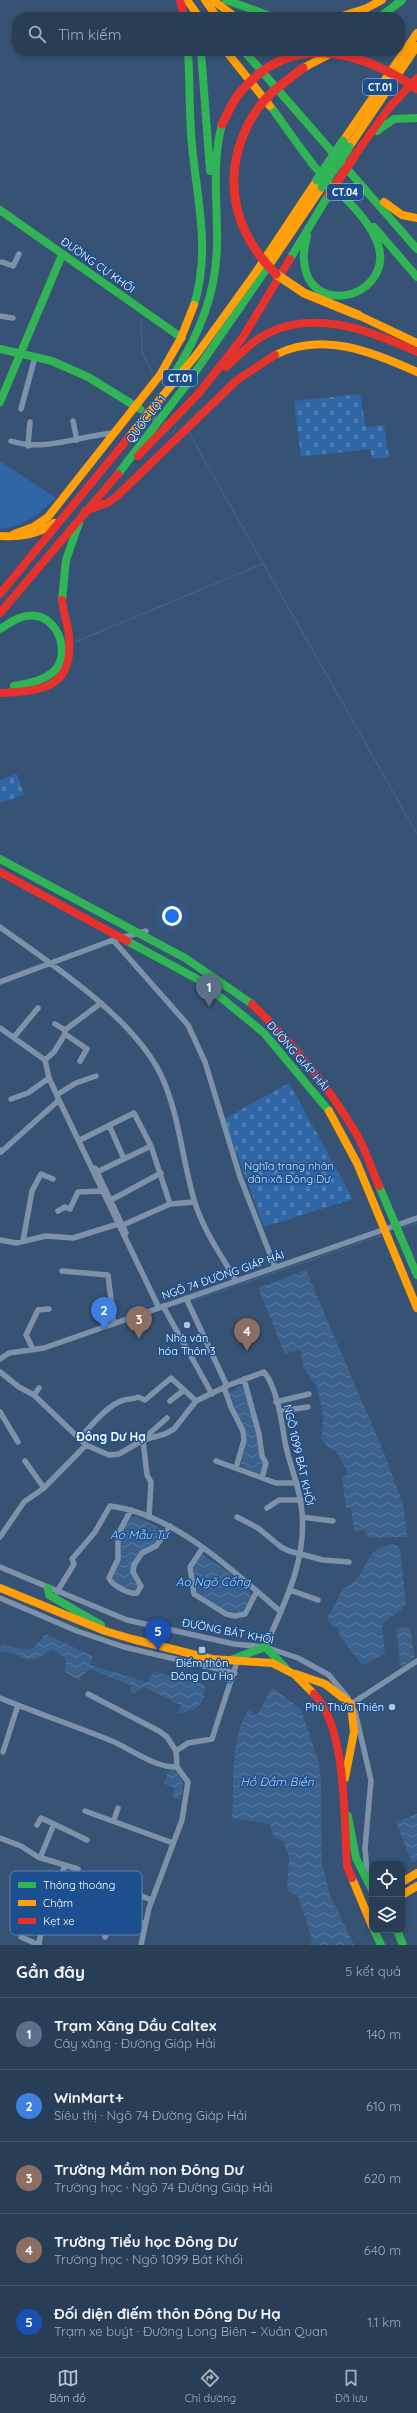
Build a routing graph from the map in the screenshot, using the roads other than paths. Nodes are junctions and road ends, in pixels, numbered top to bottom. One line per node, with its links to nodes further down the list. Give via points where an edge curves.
1 (181, 0): 9 (main road); 10 (main road)
2 (187, 0): 11 (main road)
3 (205, 0): 12 (main road)
4 (213, 0): 13 (main road)
5 (226, 0): 14 (main road)
6 (382, 0): 15 (main road)
7 (402, 0): 16 (main road)
8 (411, 0): 17 (main road)
9 (183, 12)
10 (188, 12)
11 (195, 12)
12 (213, 12)
13 (229, 12)
14 (259, 12)
15 (355, 12)
16 (386, 12)
17 (398, 12)
18 (417, 33): 20 (main road, CT.01)
19 (417, 46): 33 (main road, CT.01)
20 (405, 52)
21 (188, 56): 48 (main road, via 192,144 202,218 203,259 196,301)
22 (201, 56): 38 (main road)
23 (230, 56): 31 (main road, CT.04)
24 (248, 56): 34 (main road, CT.04)
25 (297, 56): 38 (main road, bridge, via 279,62 255,76 235,99 222,124 215,160)
26 (326, 56): 49 (main road, bridge, via 303,68 268,94 247,123 234,166 237,209 250,242 274,272 312,297)
27 (351, 56): 30 (main road, bridge, via 394,73)
28 (402, 56): 33 (main road, CT.01)
29 (417, 78): 35 (main road, via 386,112)
30 (417, 89)
31 (272, 108): 39 (main road, via 316,168 346,200 375,237 379,254 378,271 362,290 351,295 332,295 316,287 309,279 302,250); 45 (main road, CT.04)
32 (417, 118): 35 (main road, via 402,117 389,121)
33 (346, 144): 36 (main road, CT.01, bridge)
34 (329, 148): 40 (main road, via 347,162 387,205 402,215); 41 (main road, CT.04)
35 (355, 154): 39 (main road, bridge)
36 (319, 184): 64 (main road, QUỐC LỘ 1 / CT.01, via 197,354); 66 (main road, QUỐC LỘ 1 / CT.01, via 187,384)
37 (0, 210): 43 (main road, ĐƯỜNG CỰ KHỐI)
38 (215, 212): 64 (main road, via 215,276 201,330)
39 (316, 216): 55 (main road, via 255,319)
40 (417, 218)
41 (417, 249)
42 (18, 254): 44 (street, via 13,266)
43 (62, 255): 48 (main road, ĐƯỜNG CỰ KHỐI); 52 (main road)
44 (2, 262)
45 (417, 277)
46 (0, 316): 47 (street)
47 (13, 318)
48 (182, 338): 57 (main road)
49 (417, 343)
50 (0, 349): 52 (main road)
51 (417, 352): 55 (main road, via 382,337 348,327 315,322 293,325 277,329 260,338)
52 (20, 354): 53 (main road); 56 (main road)
53 (34, 358): 57 (main road, via 52,361 88,377); 58 (street)
54 (417, 372): 68 (main road, via 392,360 342,345 301,345 281,351 257,363 177,433 116,497)
55 (199, 393): 66 (main road, via 156,439)
56 (0, 402)
57 (138, 408): 61 (main road)
58 (21, 409)
59 (73, 421): 62 (street)
60 (30, 422): 65 (street)
61 (113, 433): 62 (street); 69 (main road, via 48,517 16,534)
62 (77, 440): 65 (street)
63 (11, 441): 65 (street)
64 (126, 443): 67 (main road, QUỐC LỘ 1 / CT.01)
65 (28, 446)
66 (115, 476): 68 (main road, QUỐC LỘ 1 / CT.01)
67 (70, 510): 69 (main road, via 38,534 27,537); 70 (main road, QUỐC LỘ 1 / CT.01)
68 (84, 511): 71 (main road, QUỐC LỘ 1 / CT.01); 74 (main road, via 69,546 62,582 62,601 70,655 67,668 61,678 49,688)
69 (0, 536)
70 (0, 594)
71 (0, 613)
72 (0, 628): 73 (main road, via 21,617 41,618 58,632 63,648 62,659 57,668 46,678 31,685)
73 (0, 686)
74 (0, 693)
75 (0, 859): 78 (main road, ĐƯỜNG GIÁP HẢI)
76 (0, 872): 79 (main road, ĐƯỜNG GIÁP HẢI)
77 (0, 928): 81 (street)
78 (142, 932): 79 (street); 111 (main road, ĐƯỜNG GIÁP HẢI, via 231,987 285,1036 316,1073 355,1131)
79 (123, 937): 80 (street); 112 (main road, ĐƯỜNG GIÁP HẢI, via 201,981 264,1033 290,1061 328,1109 357,1163)
80 (113, 940): 81 (street); 115 (street, via 188,1024 205,1062 240,1177)
81 (49, 963): 82 (street); 83 (street, via 94,995)
82 (0, 982)
83 (101, 1003): 87 (street); 106 (street, via 148,1053 160,1075 180,1133)
84 (38, 1008): 88 (street)
85 (55, 1024): 87 (street)
86 (0, 1028): 88 (street)
87 (65, 1032): 89 (street, via 54,1052); 90 (street, via 87,1049)
88 (14, 1036): 89 (street)
89 (45, 1060): 92 (street)
90 (80, 1061)
91 (96, 1076): 93 (street, via 76,1083)
92 (49, 1078): 93 (street); 94 (street, via 28,1093)
93 (58, 1097): 96 (street); 99 (street, via 1,1152)
94 (11, 1099)
95 (108, 1125): 97 (street); 98 (street, via 134,1113); 100 (street)
96 (74, 1132): 97 (street); 104 (street)
97 (82, 1139): 101 (street)
98 (151, 1146): 100 (street); 102 (street)
99 (0, 1150)
100 (124, 1159): 101 (street)
101 (97, 1172): 105 (street)
102 (161, 1173): 105 (street); 107 (street)
103 (53, 1178): 114 (street, via 41,1174 34,1185)
104 (102, 1191): 108 (street, via 78,1192 70,1209 65,1207); 110 (street)
105 (111, 1200): 110 (street)
106 (194, 1202): 107 (street); 118 (street, via 206,1231)
107 (170, 1204): 110 (street)
108 (58, 1211)
109 (417, 1218): 111 (street, NGÕ 74 ĐƯỜNG GIÁP HẢI)
110 (121, 1224): 114 (street, via 73,1238 46,1236); 120 (street, via 128,1244)
111 (396, 1225): 112 (street, NGÕ 74 ĐƯỜNG GIÁP HẢI); 117 (main road, ĐƯỜNG GIÁP HẢI)
112 (384, 1229): 115 (street, NGÕ 74 ĐƯỜNG GIÁP HẢI); 121 (main road, ĐƯỜNG GIÁP HẢI)
113 (0, 1240): 114 (street, via 16,1243)
114 (23, 1241)
115 (275, 1267): 118 (street, NGÕ 74 ĐƯỜNG GIÁP HẢI)
116 (62, 1271): 123 (street, via 108,1275)
117 (417, 1275)
118 (236, 1281): 119 (street, NGÕ 74 ĐƯỜNG GIÁP HẢI)
119 (186, 1298): 120 (street, NGÕ 74 ĐƯỜNG GIÁP HẢI); 128 (street)
120 (161, 1307): 123 (street, NGÕ 74 ĐƯỜNG GIÁP HẢI); 131 (street)
121 (417, 1308)
122 (49, 1309): 124 (street, via 38,1310 30,1323 26,1335)
123 (114, 1324): 124 (street, NGÕ 74 ĐƯỜNG GIÁP HẢI, via 44,1348)
124 (33, 1349): 125 (street, NGÕ 74 ĐƯỜNG GIÁP HẢI, via 9,1353)
125 (0, 1359)
126 (0, 1373): 133 (street)
127 (244, 1379): 128 (street, NGÕ 1099 BÁT KHỐI); 136 (street, NGÕ 1099 BÁT KHỐI, via 264,1372); 148 (street, via 259,1434 262,1456 266,1463)
128 (227, 1386): 131 (street, NGÕ 1099 BÁT KHỐI); 147 (street, via 231,1407 243,1431 244,1440)
129 (39, 1388): 133 (street)
130 (184, 1390): 134 (street); 135 (street); 141 (street, via 171,1378 146,1400 138,1397 123,1400 100,1416)
131 (212, 1394): 135 (street, NGÕ 1099 BÁT KHỐI)
132 (309, 1394): 136 (street)
133 (34, 1395): 141 (street)
134 (170, 1401)
135 (196, 1401): 142 (street, via 174,1429)
136 (276, 1402): 138 (street, NGÕ 1099 BÁT KHỐI)
137 (308, 1407): 138 (street)
138 (279, 1411): 149 (street, NGÕ 1099 BÁT KHỐI)
139 (0, 1412): 143 (street)
140 (167, 1418): 142 (street)
141 (79, 1439): 144 (street)
142 (146, 1439): 144 (street, via 119,1454 109,1456); 154 (street, via 147,1475 151,1482)
143 (18, 1442)
144 (86, 1445): 150 (street)
145 (25, 1461): 150 (street)
146 (216, 1461): 147 (street)
147 (236, 1468): 148 (street)
148 (262, 1478): 149 (street, via 280,1484)
149 (297, 1483): 151 (street, NGÕ 1099 BÁT KHỐI)
150 (44, 1488): 159 (street, via 24,1502)
151 (301, 1500): 152 (street, via 279,1500); 156 (street, NGÕ 1099 BÁT KHỐI)
152 (267, 1508)
153 (131, 1510): 154 (street); 158 (street, via 118,1534 118,1559 108,1578 112,1583 132,1593 138,1593 141,1586 133,1572 134,1566 142,1554 156,1546); 165 (street, via 110,1506 95,1532 72,1559 74,1564)
154 (149, 1517): 158 (street)
155 (237, 1517): 161 (street, via 258,1528 280,1547)
156 (302, 1517): 157 (street); 161 (street, NGÕ 1099 BÁT KHỐI)
157 (333, 1520)
158 (170, 1526): 160 (street, via 182,1532)
159 (0, 1537)
160 (202, 1549): 167 (street); 167 (street, via 190,1567 194,1594 226,1614 240,1616 247,1612)
161 (301, 1553): 162 (street, via 323,1560); 166 (street, NGÕ 1099 BÁT KHỐI)
162 (349, 1562)
163 (0, 1567): 165 (street, ĐƯỜNG BÁT KHỐI)
164 (0, 1588): 171 (main road)
165 (53, 1590): 171 (main road, via 49,1595 99,1623); 172 (street, ĐƯỜNG BÁT KHỐI, via 105,1612 150,1626 244,1646)
166 (290, 1590): 169 (street); 170 (street, NGÕ 1099 BÁT KHỐI)
167 (257, 1592): 170 (street)
168 (0, 1598): 177 (street, via 77,1631 124,1647)
169 (318, 1600)
170 (281, 1612): 172 (street, NGÕ 1099 BÁT KHỐI)
171 (105, 1631): 173 (main road)
172 (265, 1647): 173 (main road); 176 (main road); 180 (street, ĐƯỜNG BÁT KHỐI, via 298,1658 329,1675)
173 (226, 1661): 175 (main road)
174 (417, 1661): 180 (street)
175 (237, 1662): 176 (main road, via 258,1661); 177 (street)
176 (289, 1670): 180 (main road, via 325,1684); 185 (main road, via 320,1700 326,1713 340,1752)
177 (235, 1673): 182 (street, via 212,1739 188,1743)
178 (88, 1694): 182 (street, via 159,1731 167,1737)
179 (0, 1698): 181 (street)
180 (351, 1704): 185 (main road, via 354,1721 352,1744); 200 (street, ĐƯỜNG BÁT KHỐI, via 358,1716 370,1769 371,1791 365,1858)
181 (18, 1705): 183 (street); 184 (street, via 113,1742 156,1763)
182 (176, 1751): 184 (street)
183 (4, 1752)
184 (177, 1767): 194 (street, via 188,1782 182,1820)
185 (342, 1785): 186 (main road)
186 (343, 1795): 202 (main road, via 356,1858); 207 (main road, via 347,1866)
187 (118, 1808): 189 (street)
188 (86, 1811): 189 (street)
189 (114, 1820): 194 (street)
190 (54, 1824): 191 (street, via 41,1818); 193 (street); 195 (street)
191 (37, 1825)
192 (0, 1838): 195 (street, via 21,1846)
193 (87, 1840)
194 (173, 1844): 206 (street)
195 (40, 1858): 196 (street)
196 (65, 1865): 197 (street); 198 (street)
197 (78, 1870)
198 (63, 1871)
199 (417, 1873): 201 (main road)
200 (369, 1876)
201 (405, 1880)
202 (369, 1884)
203 (417, 1886): 204 (main road)
204 (405, 1893)
205 (142, 1896): 206 (street)
206 (151, 1900): 209 (street)
207 (369, 1919)
208 (142, 1923): 209 (street)
209 (145, 1924): 216 (street)
210 (375, 1933): 217 (main road)
211 (398, 1933): 218 (main road)
212 (399, 1933): 219 (street)
213 (40, 1935): 215 (street)
214 (21, 1937): 215 (street)
215 (39, 1945)
216 (141, 1945)
217 (381, 1945)
218 (403, 1945)
219 (409, 1945)

